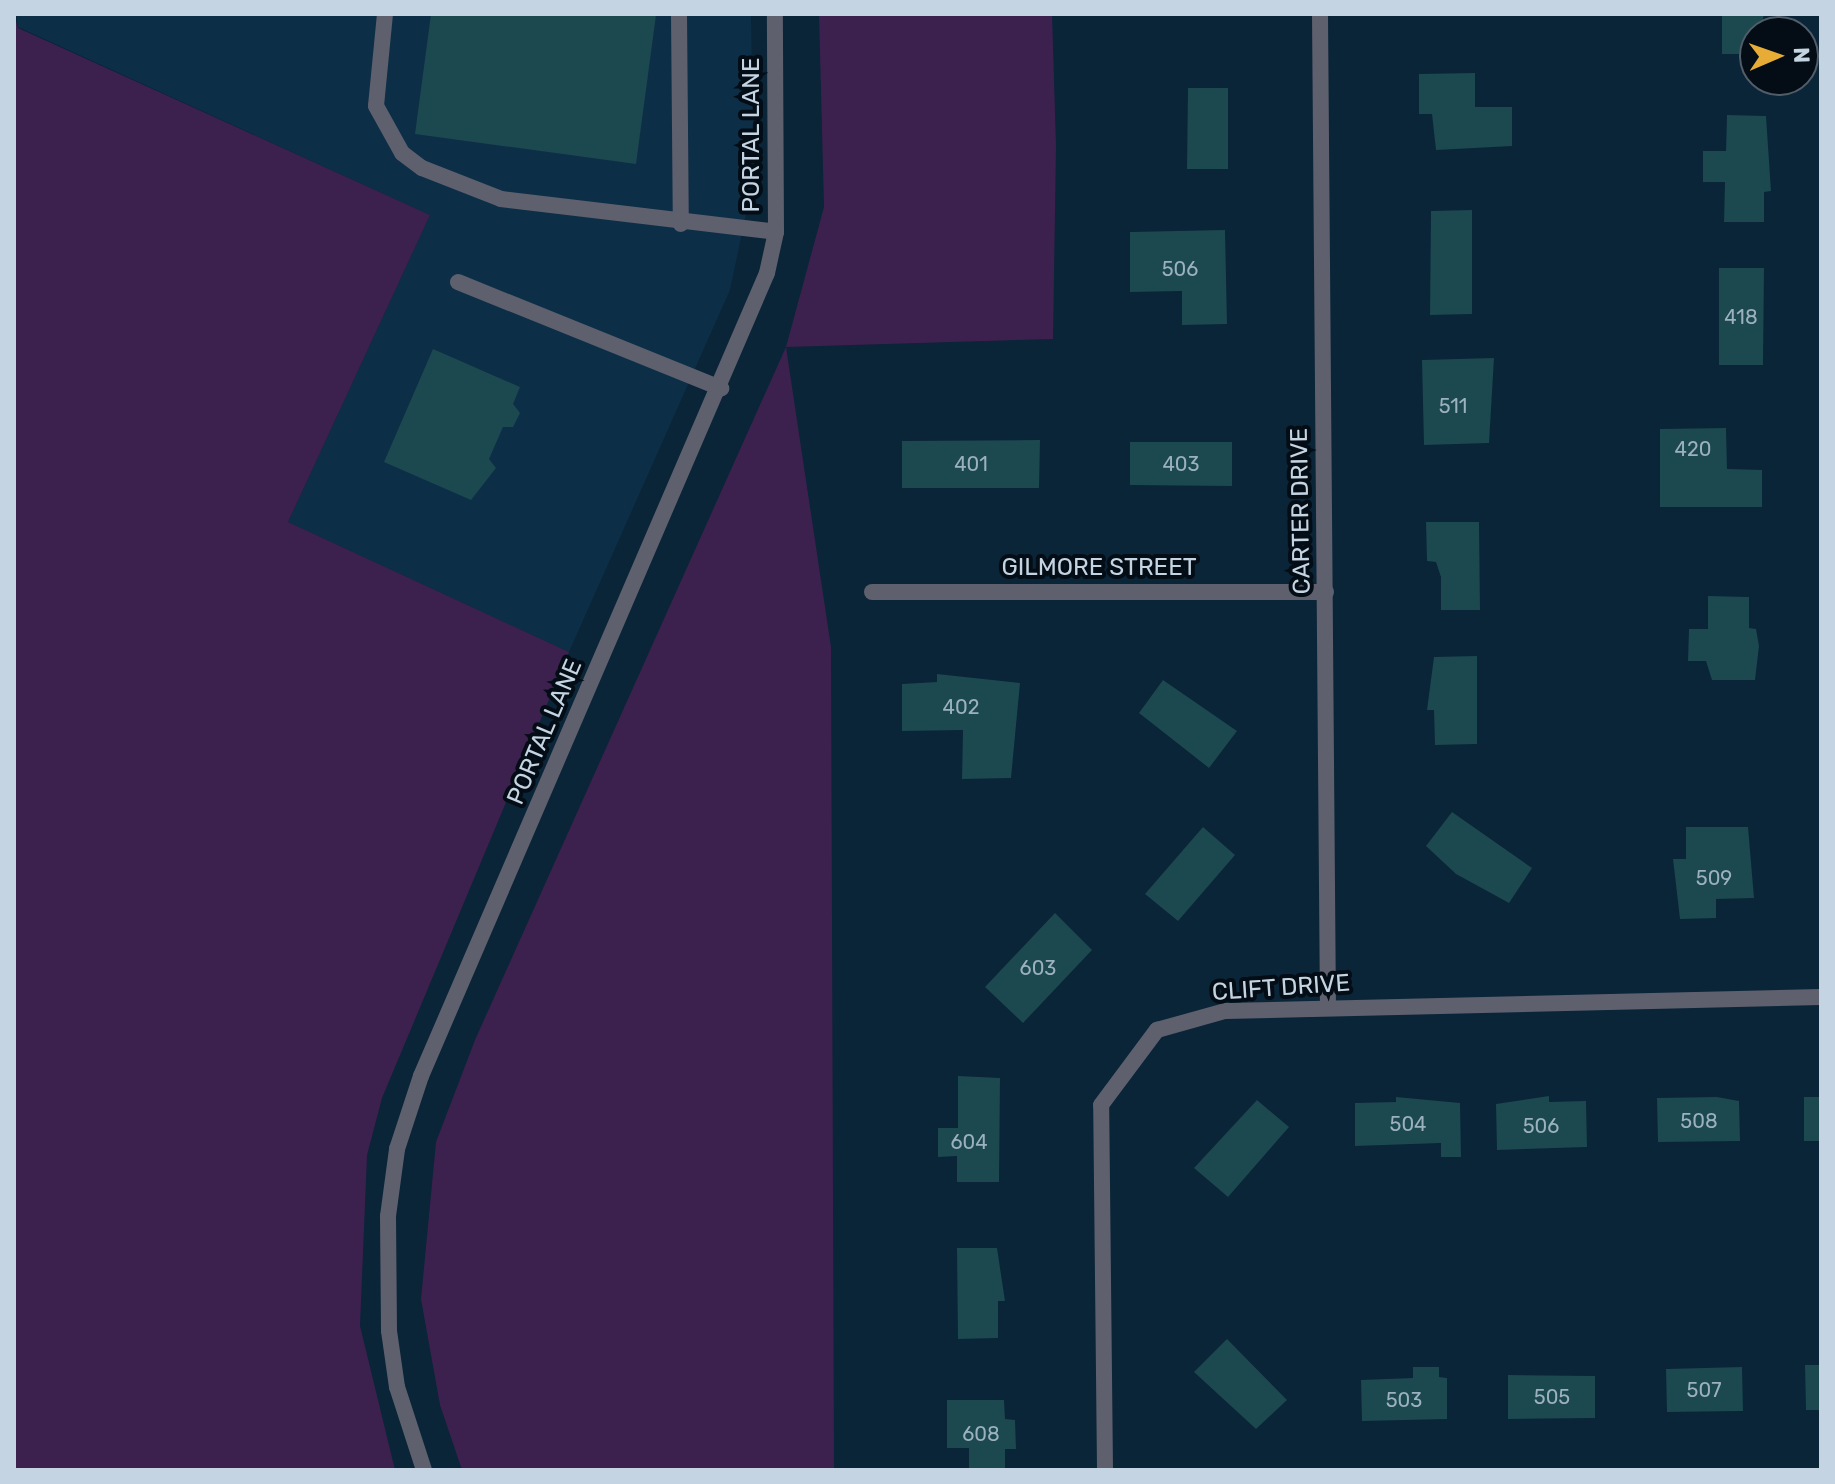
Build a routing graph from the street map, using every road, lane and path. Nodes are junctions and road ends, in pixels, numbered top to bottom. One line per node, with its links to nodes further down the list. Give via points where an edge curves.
1 (385, 14): 5 (street, via 376,106 402,153 422,168 501,199)
2 (679, 14): 5 (street)
3 (775, 14): 6 (street, PORTAL LANE)
4 (1320, 14): 10 (street, CARTER DRIVE)
5 (681, 224): 6 (street)
6 (776, 232): 8 (street, PORTAL LANE, via 767,273)
7 (458, 282): 8 (street)
8 (721, 388): 13 (street, PORTAL LANE, via 421,1076 397,1149 388,1216 389,1331 397,1387)
9 (872, 592): 10 (street, GILMORE STREET)
10 (1326, 592): 12 (street, CARTER DRIVE)
11 (1821, 997): 12 (street, CLIFT DRIVE)
12 (1328, 1007): 14 (street, CLIFT DRIVE, via 1225,1011 1157,1030 1101,1105)
13 (424, 1470)
14 (1105, 1470)

